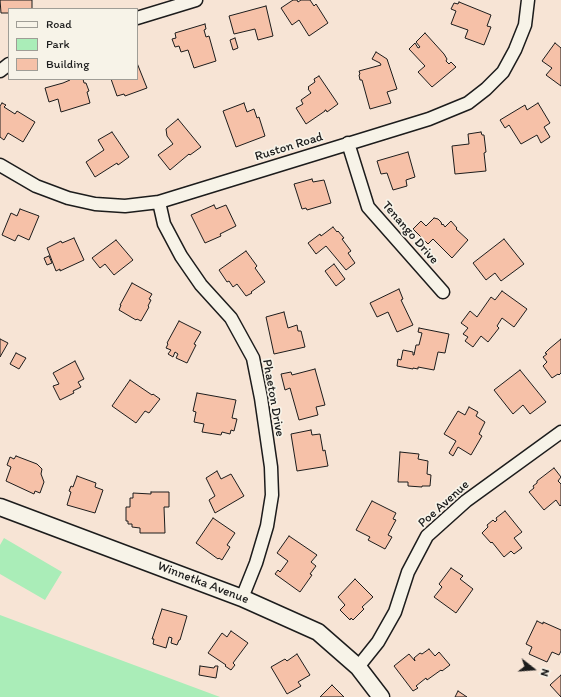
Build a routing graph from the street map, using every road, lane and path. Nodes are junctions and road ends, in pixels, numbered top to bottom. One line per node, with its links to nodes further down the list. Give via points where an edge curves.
1 (196, 0): 3 (street)
2 (528, 0): 6 (street, Ruston Road, via 525,25 515,50 502,72 486,89 468,103 446,113)
3 (138, 18)
4 (8, 65): 5 (street)
5 (0, 71)
6 (348, 143): 8 (street, Ruston Road); 9 (street, Tenango Drive, via 368,207)
7 (0, 165): 8 (street, Ruston Road, via 36,186 68,198 95,204 125,206)
8 (159, 202): 12 (street, Phaeton Drive, via 164,224 181,256 201,285 231,318 253,358 271,467 272,495 267,526)
9 (443, 292)
10 (561, 432): 13 (street, Poe Avenue, via 466,501 427,536 408,572 395,612 378,642)
11 (0, 508): 12 (main road, Winnetka Avenue)
12 (242, 598): 13 (main road, Winnetka Avenue, via 318,632)
13 (358, 667): 14 (main road, Winnetka Avenue)
14 (381, 697)

